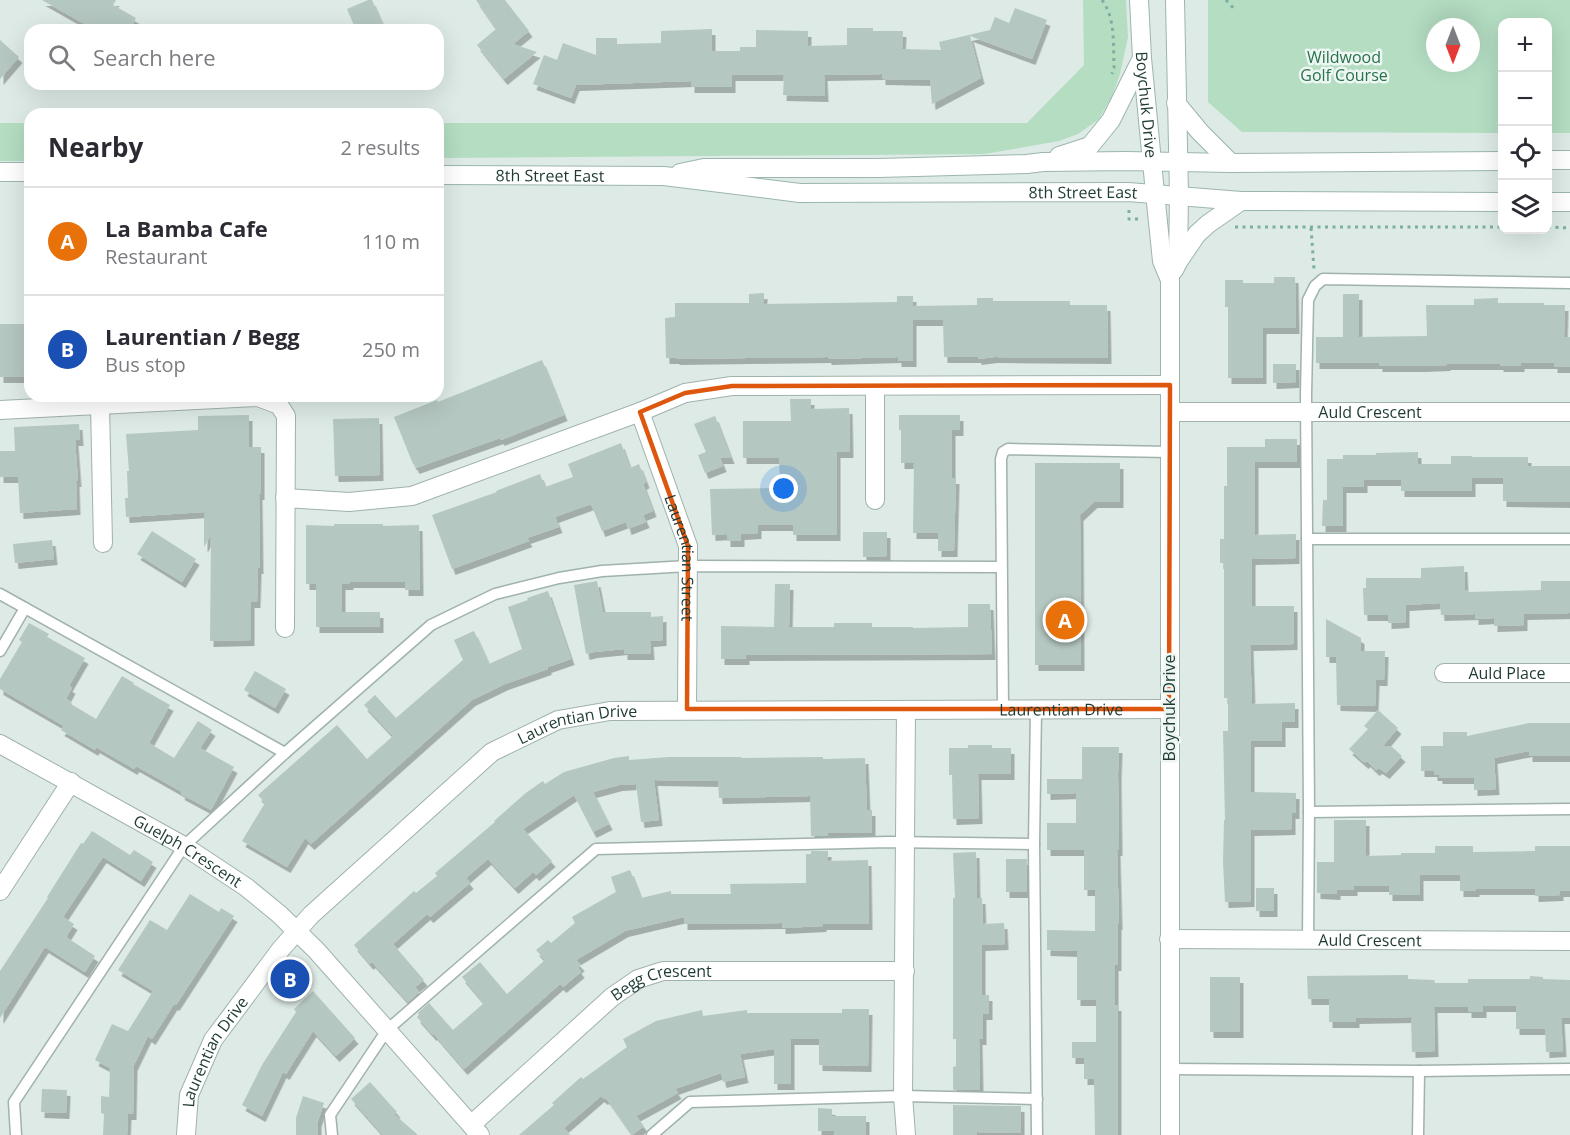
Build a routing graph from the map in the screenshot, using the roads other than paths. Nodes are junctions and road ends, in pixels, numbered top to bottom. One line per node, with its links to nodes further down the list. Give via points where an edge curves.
1 (1139, 0): 3 (street, Boychuk Drive)
2 (1175, 0): 4 (street, Boychuk Drive)
3 (1142, 58): 8 (street, via 1111,120 1090,146); 9 (street, Boychuk Drive)
4 (1176, 103): 10 (street, Boychuk Drive); 11 (street)
5 (1552, 160): 6 (street)
6 (1570, 160)
7 (1498, 161): 11 (street, 8th Street East)
8 (1043, 162): 9 (street, 8th Street East); 15 (street, 8th Street East, via 879,168 704,168)
9 (1152, 162): 10 (street, 8th Street East); 16 (street, Boychuk Drive)
10 (1178, 163): 11 (street, 8th Street East); 17 (street, Boychuk Drive)
11 (1231, 164)
12 (0, 172): 13 (street)
13 (24, 172)
14 (444, 175): 15 (street, 8th Street East)
15 (664, 176): 16 (street, 8th Street East, via 800,194)
16 (1155, 193): 17 (street, 8th Street East); 23 (street, Boychuk Drive, via 1162,261)
17 (1179, 195): 18 (street, 8th Street East); 22 (street, Boychuk Drive)
18 (1241, 201): 19 (street, 8th Street East); 22 (street, via 1197,234)
19 (1498, 202)
20 (1552, 202): 21 (street)
21 (1570, 202)
22 (1178, 262): 23 (street, Boychuk Drive)
23 (1170, 280): 25 (street, Boychuk Drive)
24 (1570, 282): 34 (lane, via 1323,279 1308,300)
25 (1170, 385): 26 (street); 32 (street, Boychuk Drive)
26 (875, 386): 31 (street, via 732,386 685,393); 37 (street)
27 (159, 402): 29 (street)
28 (271, 402): 36 (street, via 279,405 286,416)
29 (100, 405): 30 (street); 40 (street)
30 (0, 410)
31 (640, 412): 36 (street, via 412,496 349,502); 41 (street, Laurentian Street, via 688,546)
32 (1170, 412): 34 (street, Auld Crescent); 35 (street, Boychuk Drive)
33 (1570, 412): 34 (street, Auld Crescent)
34 (1306, 413): 38 (lane)
35 (1170, 452): 42 (lane, via 1003,452); 49 (street, Boychuk Drive)
36 (285, 498): 45 (street)
37 (875, 500)
38 (1307, 539): 39 (lane); 58 (lane)
39 (1570, 539)
40 (104, 543)
41 (688, 566): 42 (lane); 50 (street, Laurentian Street); 55 (lane, via 559,578 495,594 431,625)
42 (1001, 567): 52 (lane)
43 (0, 594): 44 (lane)
44 (25, 608): 46 (lane); 55 (lane)
45 (285, 628)
46 (0, 651)
47 (1444, 673): 48 (street, Auld Place)
48 (1570, 673)
49 (1169, 709): 53 (street, Laurentian Drive); 64 (street, Boychuk Drive)
50 (687, 710): 51 (street, Laurentian Drive); 63 (street, Laurentian Drive, via 609,711 558,720 492,752)
51 (906, 710): 52 (street, Laurentian Drive); 59 (street)
52 (1003, 710): 53 (street, Laurentian Drive)
53 (1036, 710): 60 (lane)
54 (0, 744): 56 (street, Guelph Crescent)
55 (285, 753): 61 (lane)
56 (71, 782): 61 (street, Guelph Crescent); 62 (street)
57 (1570, 809): 58 (lane)
58 (1309, 812): 65 (lane)
59 (905, 842): 60 (lane); 67 (street); 68 (lane, via 596,849)
60 (1034, 844): 73 (lane)
61 (184, 846): 63 (street, Guelph Crescent, via 246,887); 75 (lane, via 14,1102)
62 (0, 891)
63 (296, 931): 68 (street, Begg Crescent); 76 (street, Laurentian Drive, via 213,1040 189,1095)
64 (1169, 939): 65 (street, Auld Crescent); 69 (street, Boychuk Drive)
65 (1308, 940): 66 (street, Auld Crescent)
66 (1570, 941)
67 (905, 971): 72 (street); 74 (street, Begg Crescent, via 663,970 638,979 612,997)
68 (387, 1030): 74 (street, Begg Crescent); 77 (lane, via 330,1115)
69 (1169, 1069): 71 (lane); 81 (street, Boychuk Drive)
70 (1570, 1069): 71 (lane)
71 (1419, 1071): 82 (lane)
72 (903, 1096): 73 (lane); 78 (lane, via 690,1102); 79 (street)
73 (1037, 1099): 80 (lane)
74 (476, 1130)
75 (16, 1135)
76 (186, 1135)
77 (332, 1135)
78 (652, 1135)
79 (906, 1135)
80 (1037, 1135)
81 (1170, 1135)
82 (1418, 1135)

